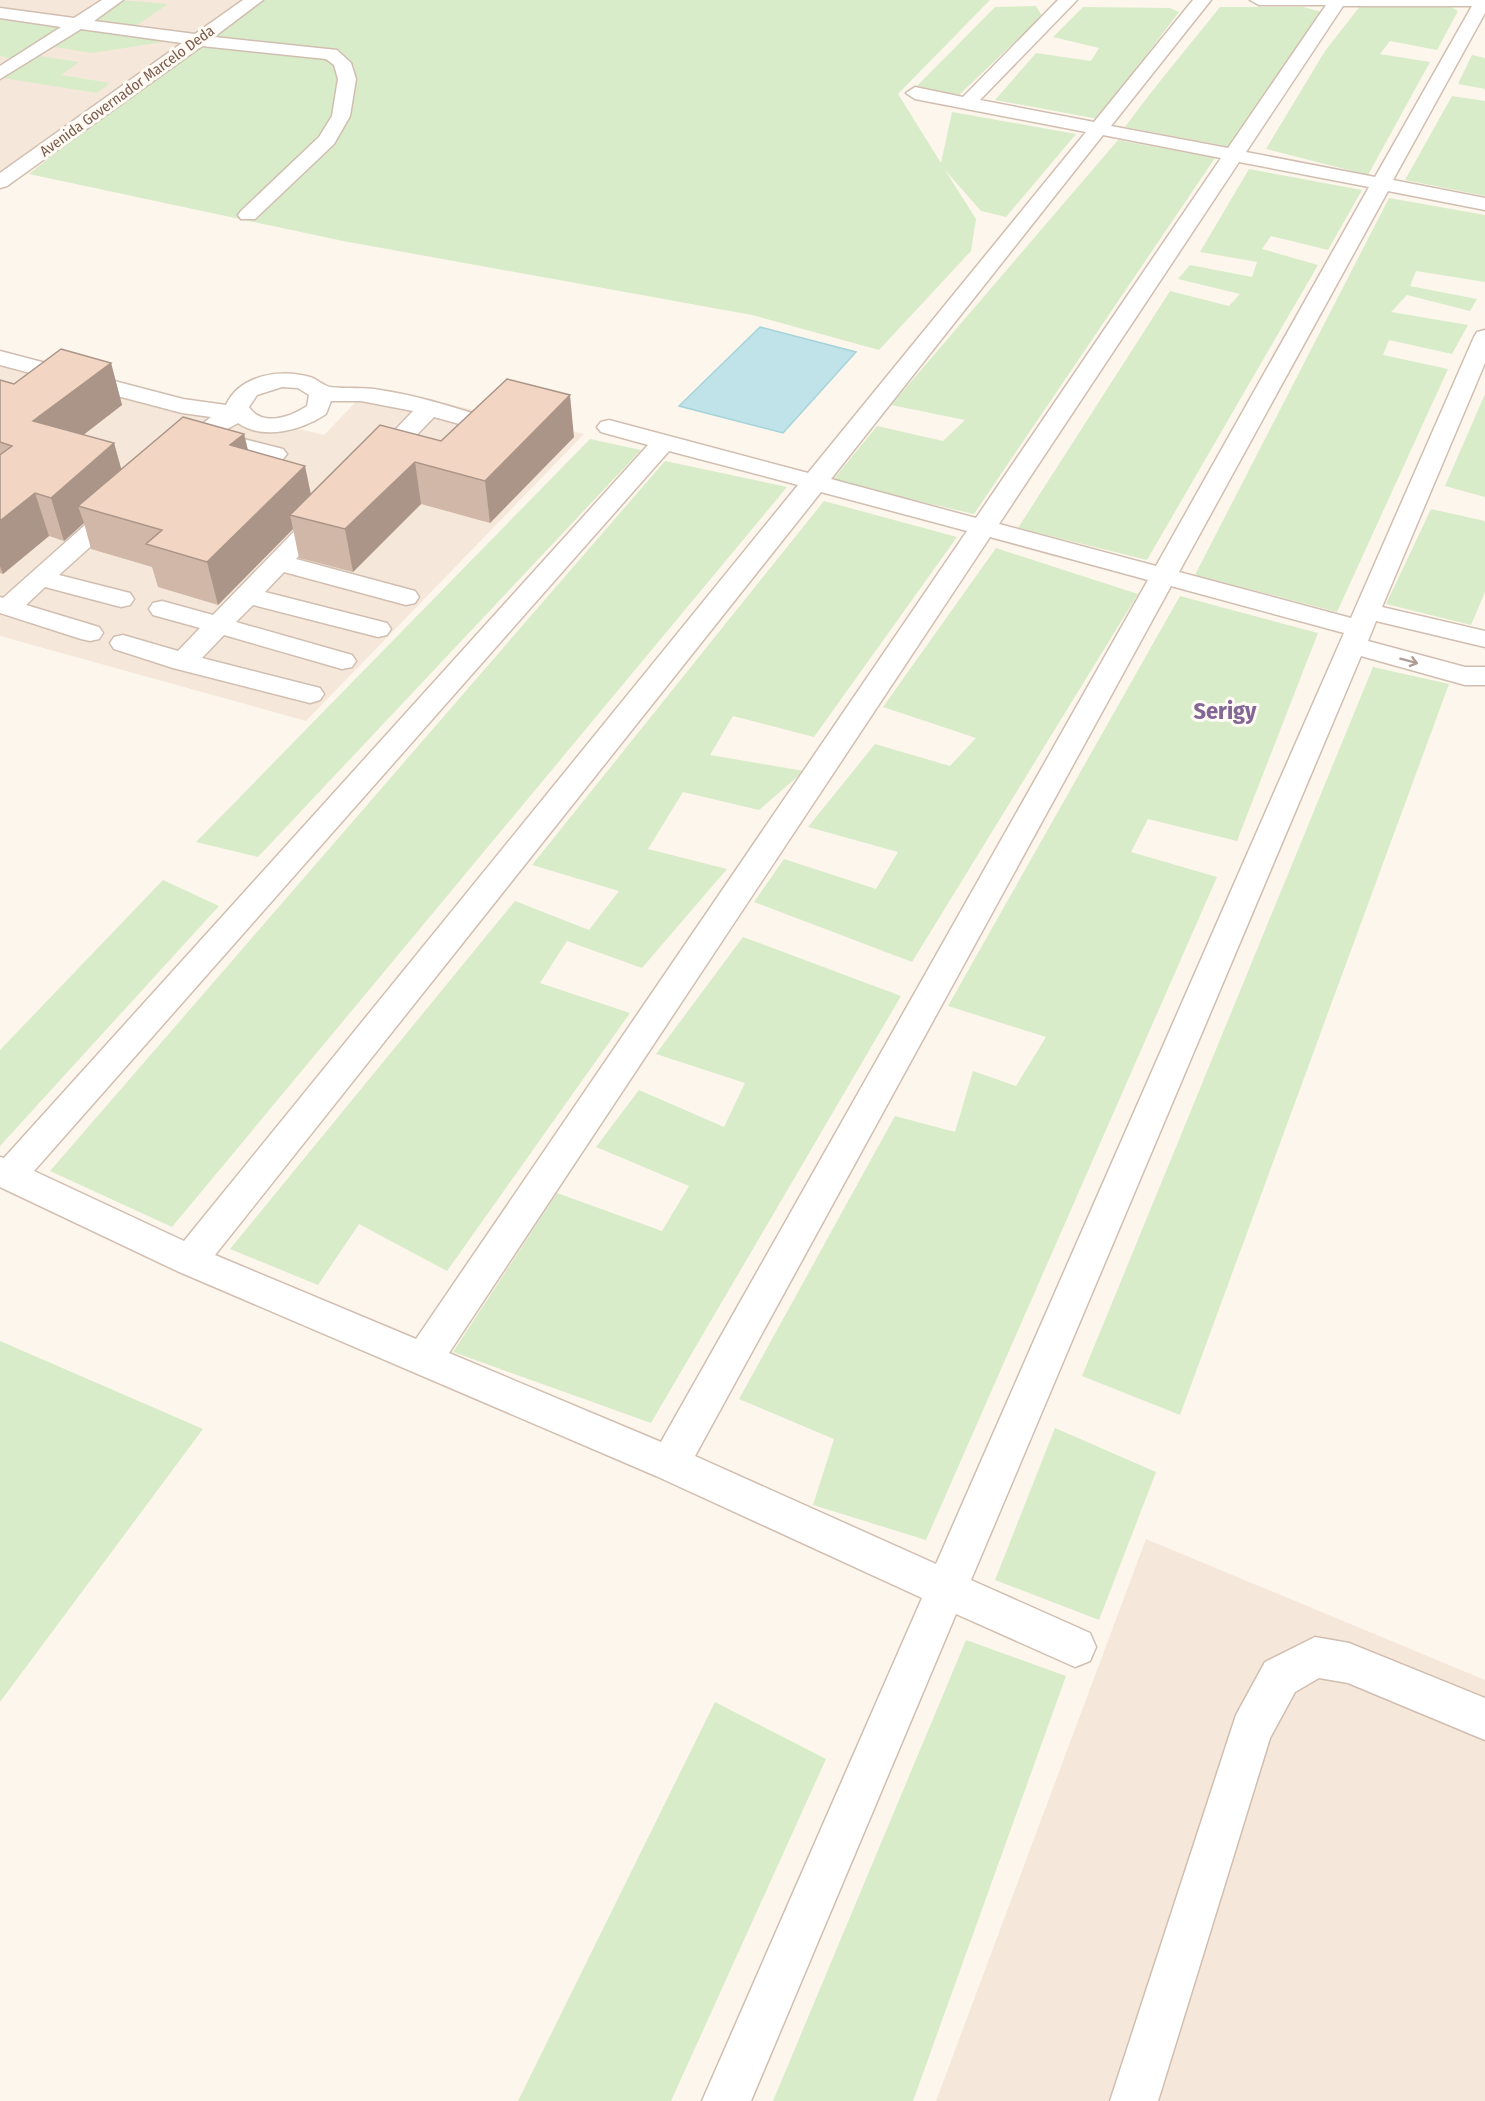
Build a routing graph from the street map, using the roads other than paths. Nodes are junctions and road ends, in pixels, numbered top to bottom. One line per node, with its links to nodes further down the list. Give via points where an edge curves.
1 (114, 0): 9 (street)
2 (254, 0): 10 (street, Avenida Governador Marcelo Deda)
3 (1068, 0): 13 (street)
4 (1202, 0): 14 (street)
5 (1259, 0): 6 (street)
6 (1338, 0): 7 (street); 15 (street)
7 (1484, 1): 17 (street)
8 (0, 13): 9 (street)
9 (76, 25): 10 (street); 11 (street)
10 (197, 40): 16 (street, Avenida Governador Marcelo Deda); 19 (street, via 331,54 342,63 347,79 341,116 327,140)
11 (0, 74)
12 (915, 93): 13 (street)
13 (967, 103): 14 (street)
14 (1098, 129): 15 (street); 31 (street)
15 (1235, 155): 17 (street); 33 (street)
16 (0, 182)
17 (1381, 184): 18 (street); 35 (street)
18 (1485, 204)
19 (248, 215)
20 (1485, 337): 44 (street)
21 (0, 358): 23 (street, via 182,406)
22 (321, 394): 23 (street, via 308,384 282,380 256,386); 23 (street, via 318,409 310,416 285,424 258,423); 24 (street, via 353,392)
23 (239, 406): 27 (street)
24 (429, 408): 25 (street); 34 (street, via 413,440 352,487)
25 (474, 421)
26 (609, 427): 28 (street)
27 (200, 435): 29 (street); 30 (street)
28 (664, 442): 31 (street); 52 (street)
29 (275, 454)
30 (165, 467)
31 (815, 482): 33 (street); 53 (street)
32 (138, 490): 36 (street)
33 (984, 528): 35 (street); 54 (street)
34 (277, 562): 37 (street); 38 (street)
35 (1163, 576): 44 (street); 55 (street)
36 (40, 578): 39 (street); 40 (street)
37 (245, 594): 42 (street); 43 (street)
38 (406, 597)
39 (121, 599)
40 (4, 606): 45 (street)
41 (162, 609): 42 (street)
42 (218, 626): 48 (street); 49 (street)
43 (378, 628)
44 (1360, 628): 46 (street); 50 (street, one-way to 50, via 1465,676); 56 (street)
45 (90, 633)
46 (1485, 639)
47 (123, 643): 49 (street)
48 (342, 661)
49 (183, 662): 51 (street)
50 (1485, 676)
51 (310, 694)
52 (5, 1173): 53 (street)
53 (190, 1260): 54 (street)
54 (424, 1359): 55 (street)
55 (670, 1464): 56 (street)
56 (945, 1588): 57 (street); 59 (street)
57 (1075, 1647)
58 (1485, 1719): 60 (street, via 1348,1663 1316,1657 1280,1677 1251,1730)
59 (726, 2101)
60 (1134, 2101)

